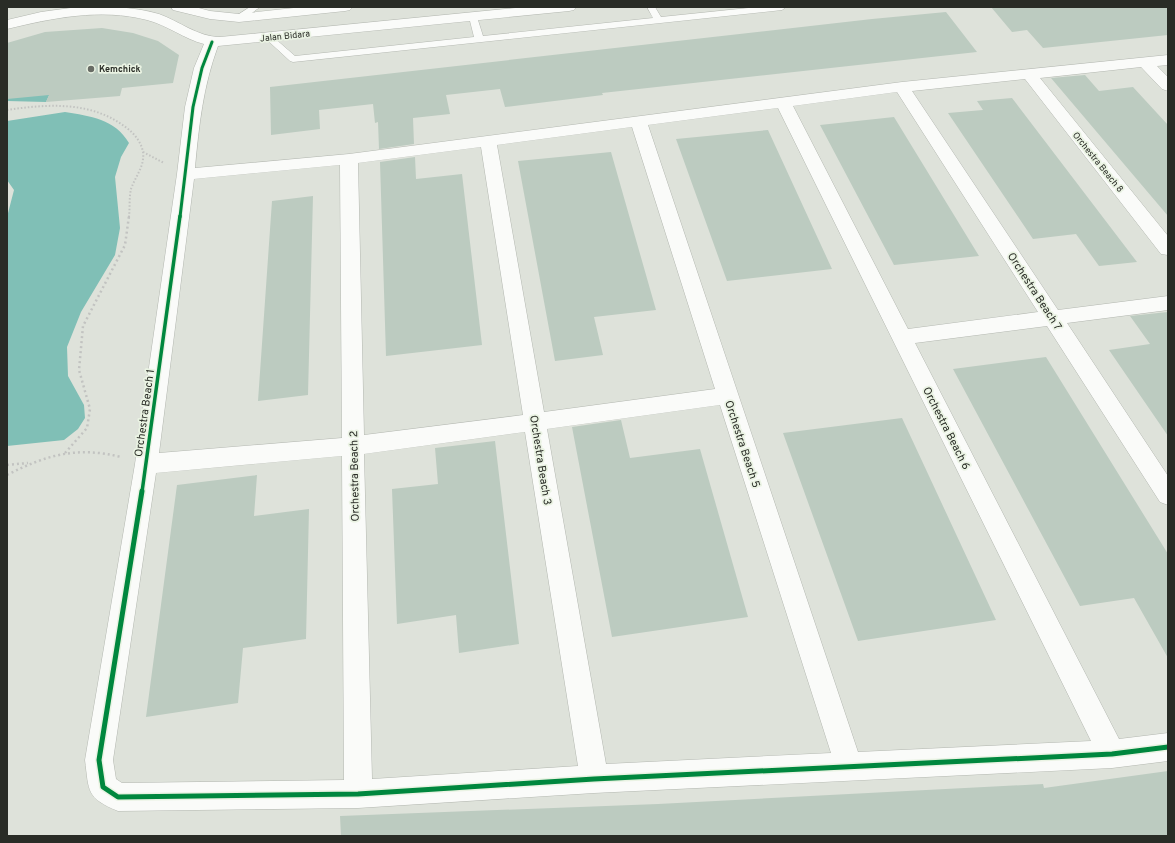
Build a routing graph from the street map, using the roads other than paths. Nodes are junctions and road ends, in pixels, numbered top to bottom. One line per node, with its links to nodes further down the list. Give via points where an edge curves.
1 (35, 7): 8 (street)
2 (178, 7): 11 (street, via 210,15)
3 (256, 7): 11 (lane)
4 (345, 7): 9 (street)
5 (570, 7): 10 (street, Jalan Bidara)
6 (651, 7): 12 (lane)
7 (782, 7): 12 (lane)
8 (7, 15)
9 (270, 15): 11 (street); 14 (street)
10 (473, 17): 14 (street, Jalan Bidara); 15 (lane)
11 (239, 18)
12 (658, 20): 15 (lane)
13 (7, 25): 16 (street, Jalan Bidara, via 77,12 130,12 152,17)
14 (269, 38): 15 (lane, via 293,59); 16 (street, Jalan Bidara)
15 (479, 39)
16 (212, 42): 26 (street, Orchestra Beach 1, via 202,68 193,107)
17 (1168, 60): 18 (street)
18 (1145, 62): 19 (street); 20 (street)
19 (1029, 74): 21 (street); 27 (street, Orchestra Beach 8)
20 (1168, 86)
21 (902, 87): 22 (street); 29 (street, Orchestra Beach 7)
22 (783, 102): 23 (street); 30 (street, Orchestra Beach 6)
23 (638, 121): 24 (street); 31 (street, Orchestra Beach 5)
24 (488, 141): 25 (street); 32 (street, Orchestra Beach 3)
25 (349, 159): 26 (street); 33 (street, Orchestra Beach 2)
26 (186, 174): 34 (street, Orchestra Beach 1)
27 (1168, 249)
28 (1168, 303): 29 (street)
29 (1052, 317): 30 (street); 35 (street, Orchestra Beach 7)
30 (902, 337): 37 (street, Orchestra Beach 6)
31 (728, 396): 32 (street); 38 (street, Orchestra Beach 5)
32 (535, 422): 33 (street); 39 (street, Orchestra Beach 3)
33 (353, 446): 34 (street); 40 (street, Orchestra Beach 2)
34 (146, 464): 40 (street, Orchestra Beach 1, via 99,760 103,787 118,797)
35 (1168, 495)
36 (1168, 747): 37 (street)
37 (1112, 754): 38 (street)
38 (849, 767): 39 (street)
39 (594, 779): 40 (street)
40 (358, 794)

